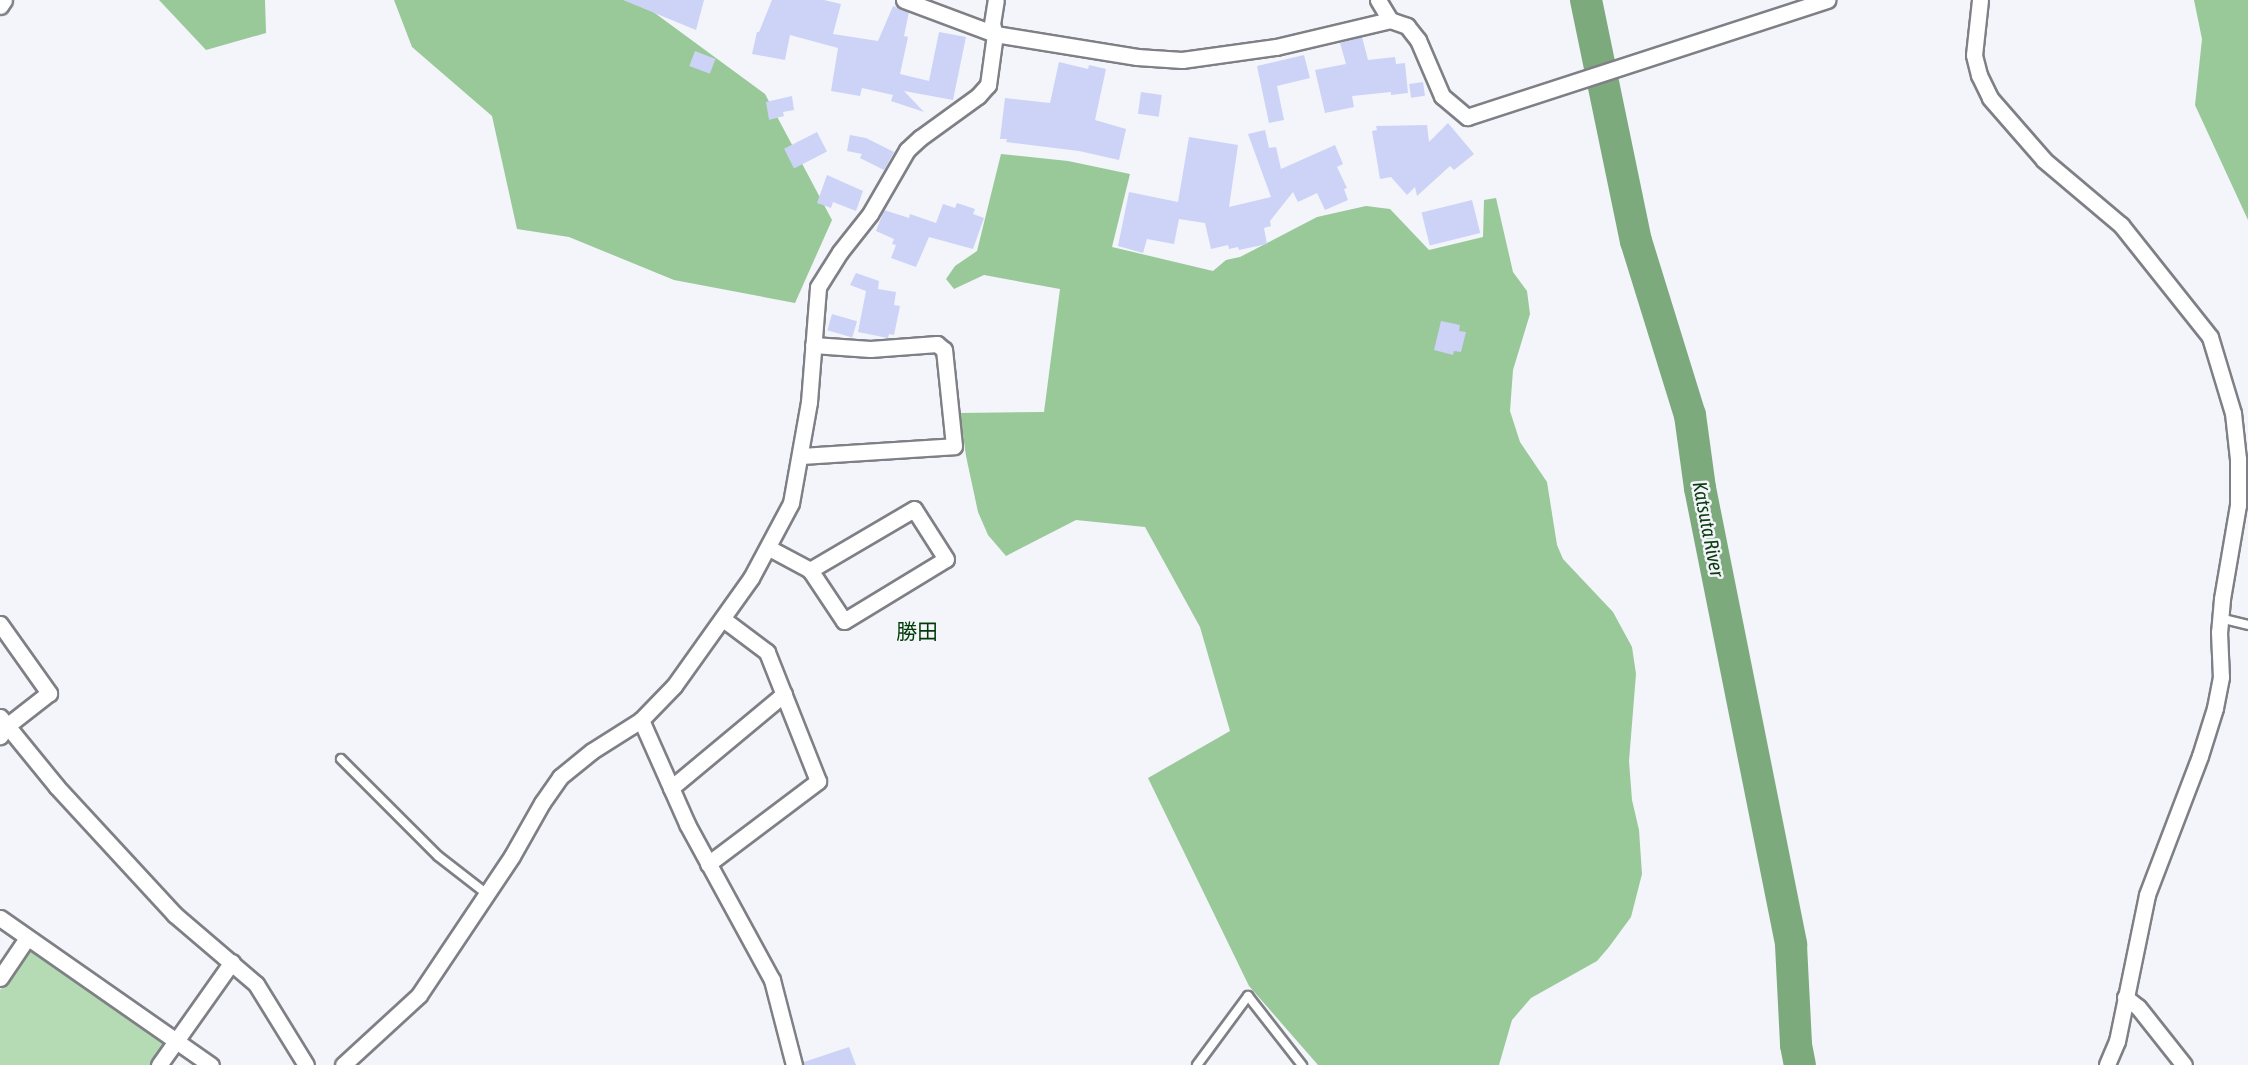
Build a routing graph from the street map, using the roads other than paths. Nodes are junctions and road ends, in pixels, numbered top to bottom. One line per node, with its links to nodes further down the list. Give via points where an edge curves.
1 (4, 0): 7 (street)
2 (904, 0): 9 (street)
3 (996, 0): 9 (street, via 992,24)
4 (1378, 0): 8 (street)
5 (1827, 0): 8 (street, via 1467,117 1442,96 1418,40 1407,26)
6 (1980, 0): 14 (street, via 1974,55 1990,98 2044,160 2121,225 2210,337 2233,413 2238,459 2238,505)
7 (0, 6)
8 (1390, 20): 9 (street, via 1276,47 1182,60 1137,57)
9 (995, 34): 10 (street, via 988,85 907,150 870,214 818,287)
10 (813, 345): 11 (street); 11 (street, via 870,349 937,344 944,350 954,446)
11 (801, 456): 12 (street, via 791,503)
12 (769, 548): 13 (street); 15 (street)
13 (810, 570): 13 (street, via 844,621 946,559 914,509)
14 (2220, 618): 17 (lane); 29 (street, via 2221,677 2215,708 2147,895)
15 (723, 619): 18 (street, via 767,651); 19 (street, via 674,686)
16 (0, 624): 20 (street, via 49,693)
17 (2248, 625)
18 (783, 694): 22 (street); 23 (street, via 818,781)
19 (641, 720): 22 (street); 24 (street, via 560,777)
20 (3, 726): 27 (street, via 174,914)
21 (341, 759): 24 (lane, via 438,856)
22 (671, 788): 23 (street)
23 (708, 864): 35 (street, via 772,980)
24 (486, 894): 34 (street, via 419,995)
25 (0, 918): 26 (street)
26 (27, 938): 28 (street); 30 (street)
27 (232, 962): 30 (street); 33 (street, via 256,984)
28 (0, 978)
29 (2125, 998): 38 (street); 39 (street, via 2138,1007)
30 (177, 1040): 31 (street); 32 (street)
31 (159, 1065)
32 (211, 1065)
33 (306, 1065)
34 (343, 1065)
35 (794, 1065)
36 (1197, 1065): 37 (lane, via 1248,996)
37 (1302, 1065)
38 (2107, 1065)
39 (2184, 1065)

